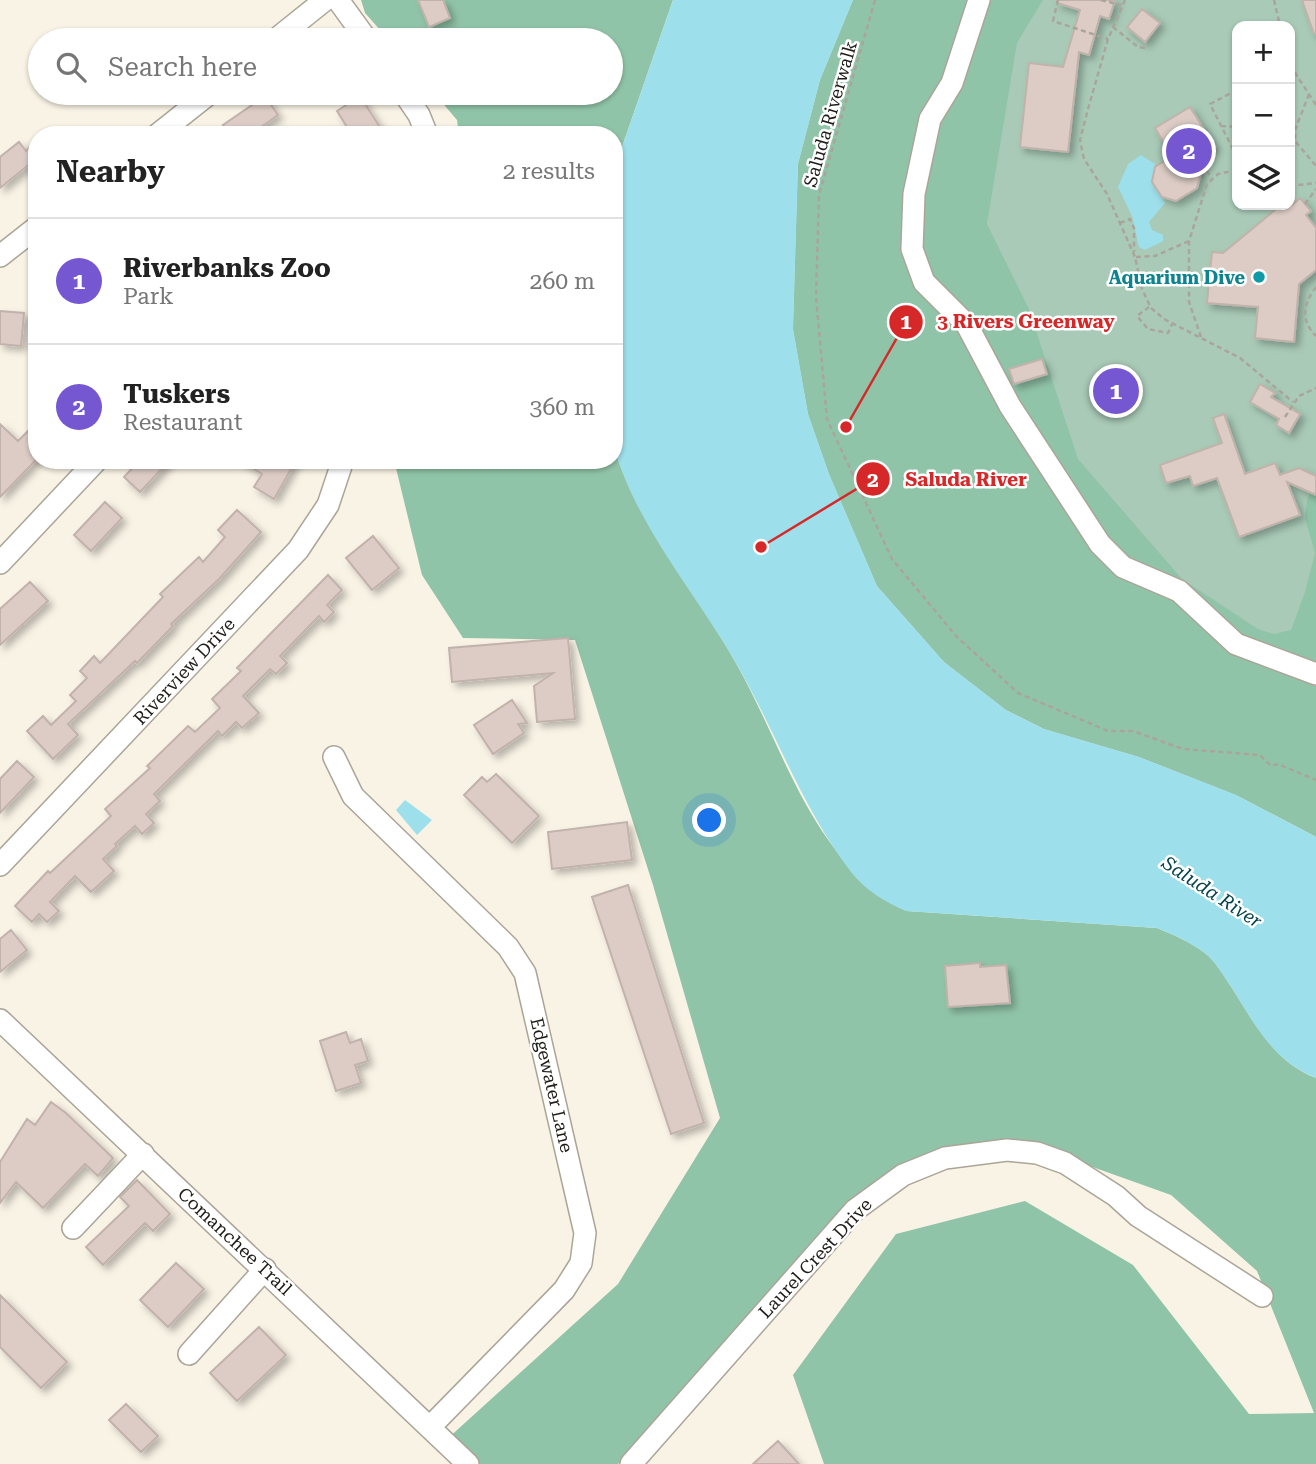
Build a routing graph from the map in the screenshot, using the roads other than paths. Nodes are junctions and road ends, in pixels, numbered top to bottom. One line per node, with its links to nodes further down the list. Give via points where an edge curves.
1 (326, 0): 4 (street)
2 (338, 0): 5 (street)
3 (979, 0): 15 (street, via 952,83 930,119 914,194 912,249 923,282 967,325 1010,406 1100,544 1123,567 1179,592 1236,644)
4 (290, 28)
5 (358, 28)
6 (194, 105): 8 (street)
7 (412, 105): 9 (street)
8 (168, 126)
9 (424, 126)
10 (28, 234): 11 (street)
11 (0, 256)
12 (89, 469): 14 (street)
13 (340, 469): 17 (street, Riverview Drive, via 328,505 298,550)
14 (0, 563)
15 (1316, 674)
16 (334, 757): 24 (street, Edgewater Lane, via 353,796 518,960 530,988 585,1233 581,1263 564,1290)
17 (0, 865)
18 (2, 1027): 19 (street, Comanchee Trail)
19 (143, 1154): 20 (street); 21 (street, Comanchee Trail)
20 (73, 1228)
21 (265, 1269): 23 (street); 24 (street, Comanchee Trail)
22 (1262, 1296): 26 (street, Laurel Crest Drive, via 1065,1163 1037,1153 1007,1150 945,1158 903,1175 855,1210)
23 (189, 1354)
24 (430, 1427): 25 (street, Comanchee Trail)
25 (468, 1464)
26 (631, 1464)

